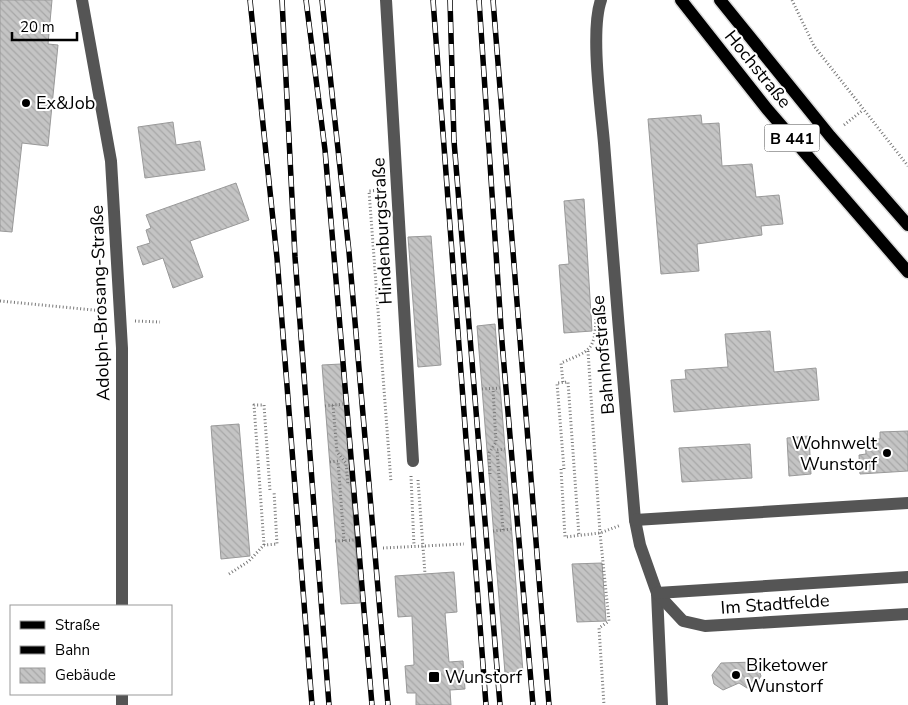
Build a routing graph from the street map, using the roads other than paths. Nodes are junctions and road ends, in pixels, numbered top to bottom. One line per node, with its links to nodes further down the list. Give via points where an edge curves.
1 (82, 0): 13 (street, Adolph-Brosang-Straße, via 111,161 120,316)
2 (386, 0): 8 (street, Hindenburgstraße)
3 (601, 0): 10 (street, Bahnhofstraße, via 597,58)
4 (681, 0): 7 (main road, Hochstraße / B 441, via 767,109)
5 (720, 0): 6 (main road, Hochstraße / B 441)
6 (908, 225)
7 (908, 272)
8 (413, 461)
9 (908, 502): 10 (street)
10 (635, 520): 12 (street, Bahnhofstraße)
11 (908, 576): 12 (street)
12 (657, 593): 14 (street, Im Stadtfelde, via 683,621 705,626); 15 (street, Bahnhofstraße)
13 (122, 605)
14 (908, 614)
15 (662, 705)

